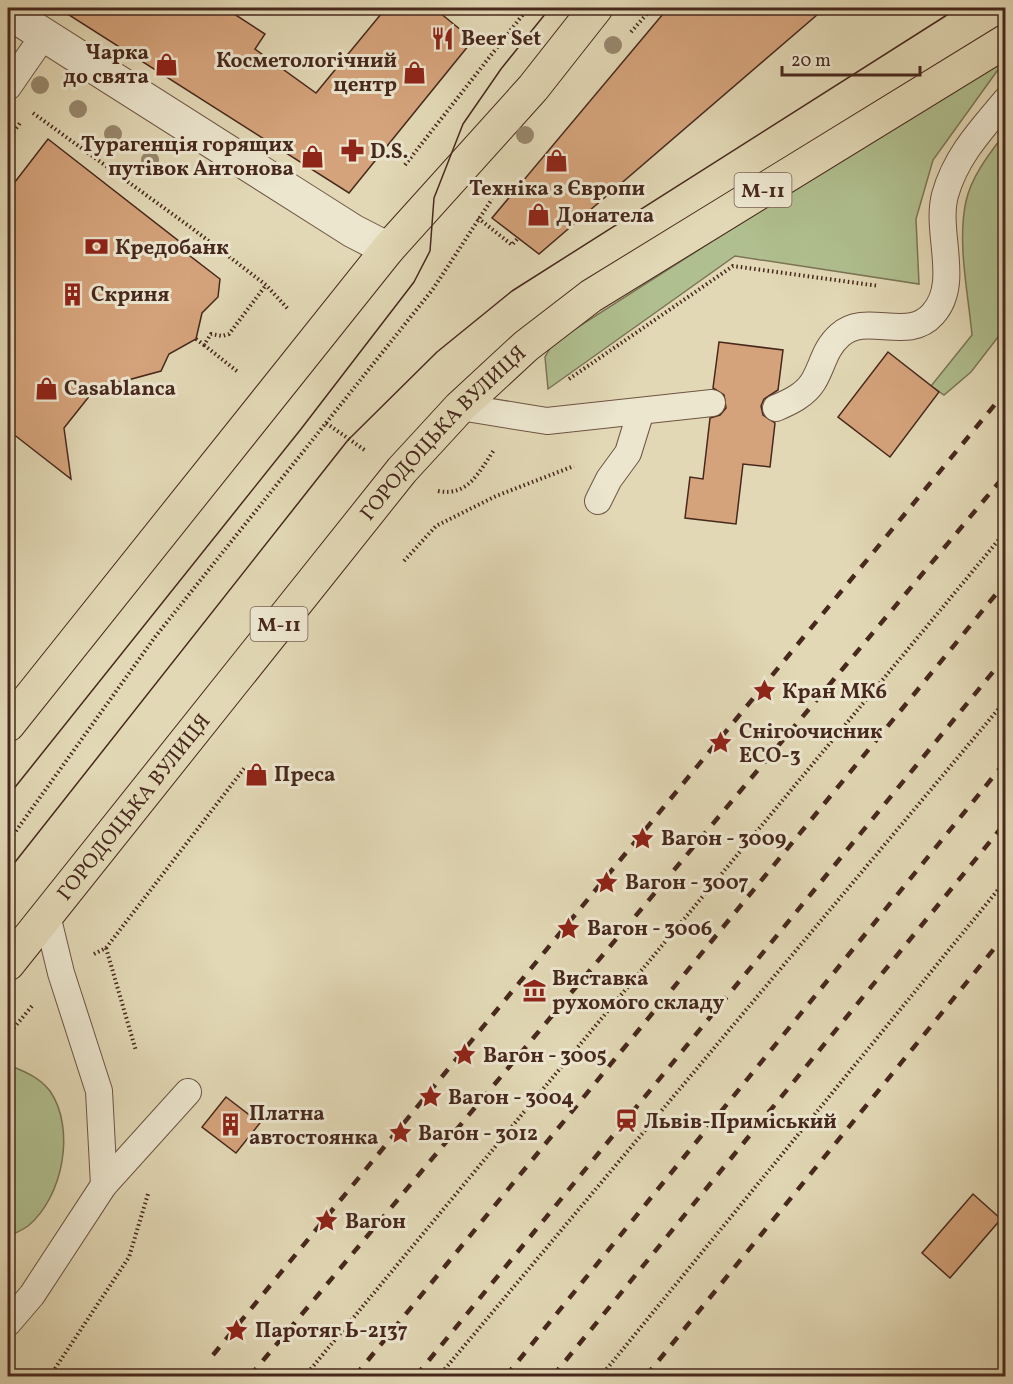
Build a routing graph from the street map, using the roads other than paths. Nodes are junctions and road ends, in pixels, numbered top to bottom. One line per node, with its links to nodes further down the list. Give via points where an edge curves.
1 (596, 8): 7 (main road, via 533,88)
2 (8, 12): 3 (street)
3 (44, 35): 5 (lane); 7 (street, via 353,231)
4 (1005, 41): 9 (main road, ГОРОДОЦЬКА ВУЛИЦЯ / М-11, via 591,296 526,346)
5 (8, 87)
6 (1005, 100): 10 (lane, via 961,154 945,196 945,297 933,315 914,328 860,326 841,333 825,351 813,383 796,400)
7 (388, 249): 13 (main road)
8 (712, 402): 11 (lane)
9 (460, 407): 11 (lane, via 547,421); 14 (main road, ГОРОДОЦЬКА ВУЛИЦЯ / М-11, via 402,470)
10 (777, 408)
11 (641, 411): 12 (lane, via 628,453)
12 (603, 490)
13 (8, 725)
14 (47, 915): 15 (main road, ГОРОДОЦЬКА ВУЛИЦЯ / М-11); 17 (lane, via 61,973 99,1091)
15 (8, 964)
16 (188, 1092): 17 (lane)
17 (104, 1185): 18 (lane, via 32,1294)
18 (8, 1323)

